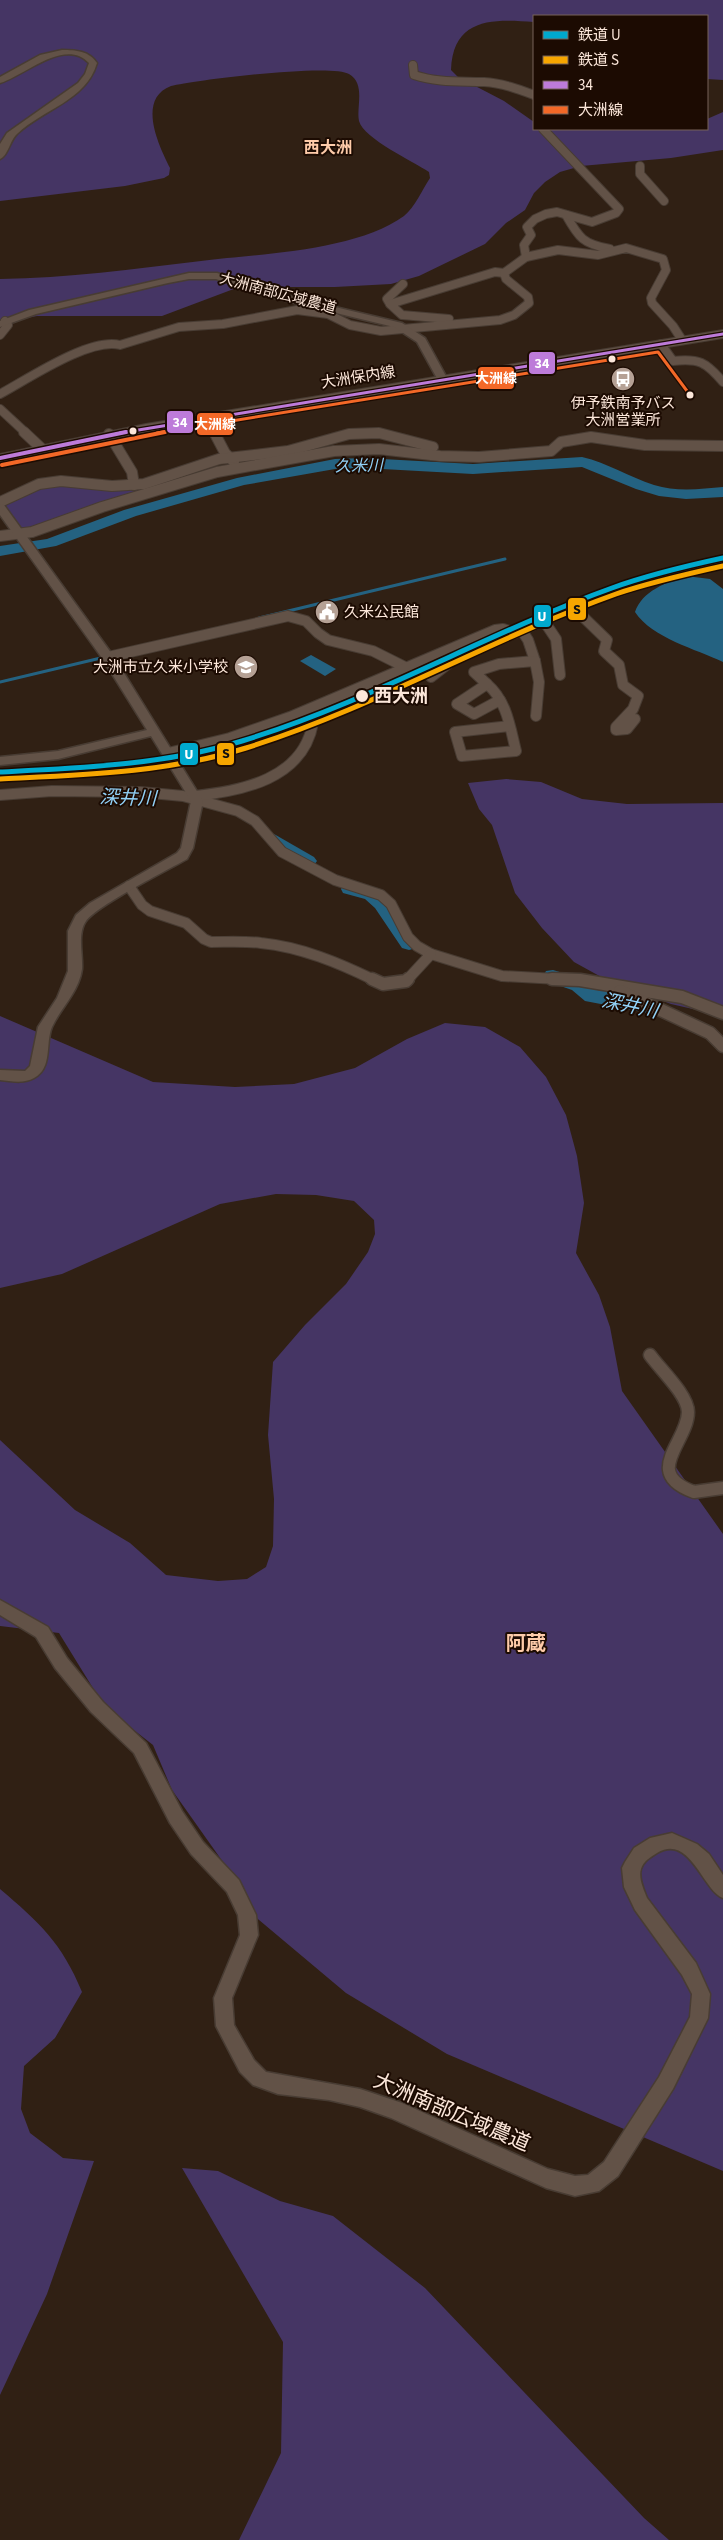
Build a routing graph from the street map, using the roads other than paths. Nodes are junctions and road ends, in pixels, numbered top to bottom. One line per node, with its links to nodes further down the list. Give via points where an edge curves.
1 (413, 65): 3 (street, via 414,75 423,79 485,82)
2 (0, 80): 5 (street, via 52,53 80,54 93,62 93,68 79,86 9,136)
3 (533, 94)
4 (544, 130): 8 (street, via 619,209 592,222)
5 (0, 156)
6 (640, 166): 7 (street, via 640,174)
7 (664, 201)
8 (566, 215): 9 (street, via 580,240 588,246); 10 (street, via 557,212 546,214 527,227 531,235 524,245)
9 (614, 250): 10 (street, via 586,255 558,250); 19 (street, via 626,248 663,259 666,270 651,298 652,303)
10 (526, 257): 11 (street)
11 (504, 274): 13 (street, via 495,272); 15 (street, via 528,297 529,303 508,318)
12 (403, 284): 13 (street, via 387,299)
13 (390, 304): 15 (street, via 402,316 471,319)
14 (3, 323): 16 (street, 大洲南部広域農道, via 33,312 168,280 205,275 232,279 279,296 383,321); 18 (street, via 8,325)
15 (476, 323): 16 (street)
16 (407, 330): 21 (street, 大洲南部広域農道, via 421,340); 23 (street, via 370,329 328,314 297,310 223,324 168,329 120,345 96,346 52,365)
17 (723, 334): 19 (main road, 大洲保内線)
18 (0, 335)
19 (682, 340): 20 (main road, 大洲保内線)
20 (661, 344): 21 (main road, 大洲保内線); 22 (street, via 674,361 705,362)
21 (443, 380): 25 (main road, 大洲保内線)
22 (723, 382)
23 (0, 394)
24 (0, 409): 28 (street)
25 (206, 418): 26 (main road, 大洲保内線); 30 (street)
26 (109, 434): 28 (main road, 大洲保内線); 33 (street, via 132,472)
27 (723, 446): 29 (street, via 645,445 591,437 570,439)
28 (42, 448): 31 (main road, 大洲保内線)
29 (553, 448): 30 (street, via 436,448 379,433 364,433 288,451); 32 (street, via 551,451 465,457 357,449)
30 (228, 457): 32 (street, via 232,462); 33 (street, via 162,480)
31 (0, 458)
32 (262, 463): 37 (street, via 217,472)
33 (134, 485): 34 (street, via 50,482)
34 (0, 502)
35 (0, 507): 37 (street)
36 (0, 536): 37 (street)
37 (21, 536): 42 (street)
38 (723, 562): 39 (street, via 646,582)
39 (574, 608): 40 (street); 50 (street, via 603,634 607,640 604,651 619,665 623,685 638,696 633,710 616,730 627,729)
40 (544, 621): 41 (street); 45 (street, via 556,636)
41 (518, 632): 43 (street, via 528,640); 44 (street, via 495,630); 46 (street, via 454,659)
42 (108, 657): 44 (street, via 288,616 309,621 321,636 330,641 369,650); 53 (street)
43 (536, 662): 47 (street, via 491,665 474,672); 49 (street, via 539,682)
44 (407, 668): 54 (street, via 270,726)
45 (560, 675)
46 (431, 677)
47 (487, 684): 48 (street); 48 (street, via 457,704 474,714)
48 (500, 700): 52 (street)
49 (536, 716)
50 (634, 719)
51 (313, 723): 57 (street, via 308,744 266,780)
52 (510, 726): 52 (street, via 455,732 462,756 516,751)
53 (154, 732): 54 (street); 55 (street, via 58,755)
54 (168, 753): 57 (street)
55 (0, 761)
56 (0, 795): 57 (street, via 52,790 140,792)
57 (196, 800): 58 (street, via 187,848 182,856); 59 (street, via 238,811 255,821 282,852 335,880 380,895 391,904 408,937)
58 (128, 886): 59 (street, via 150,911 186,923 211,942 283,947 336,962 383,984 406,981); 63 (street, via 81,918 75,931 75,970 64,1000 44,1027 36,1069 29,1075)
59 (431, 954): 60 (street, via 502,976 580,980)
60 (611, 986): 61 (street, via 682,997); 62 (street, via 710,1033)
61 (723, 1014)
62 (723, 1046)
63 (0, 1075)
64 (650, 1355): 65 (street, via 684,1399 688,1412 668,1459 671,1479 691,1492)
65 (723, 1488)
66 (0, 1607): 67 (street, 大洲南部広域農道, via 42,1632 61,1663 97,1707 140,1748 196,1848 233,1886 247,1915 249,1935 223,1998 225,2026 247,2066 260,2079 278,2085 329,2091 386,2107 546,2178 575,2186 592,2184 611,2169 666,2084 699,2018 701,1994 689,1969 641,1904 632,1887 631,1868 640,1854 656,1844 672,1841 703,1860)
67 (723, 1890)

